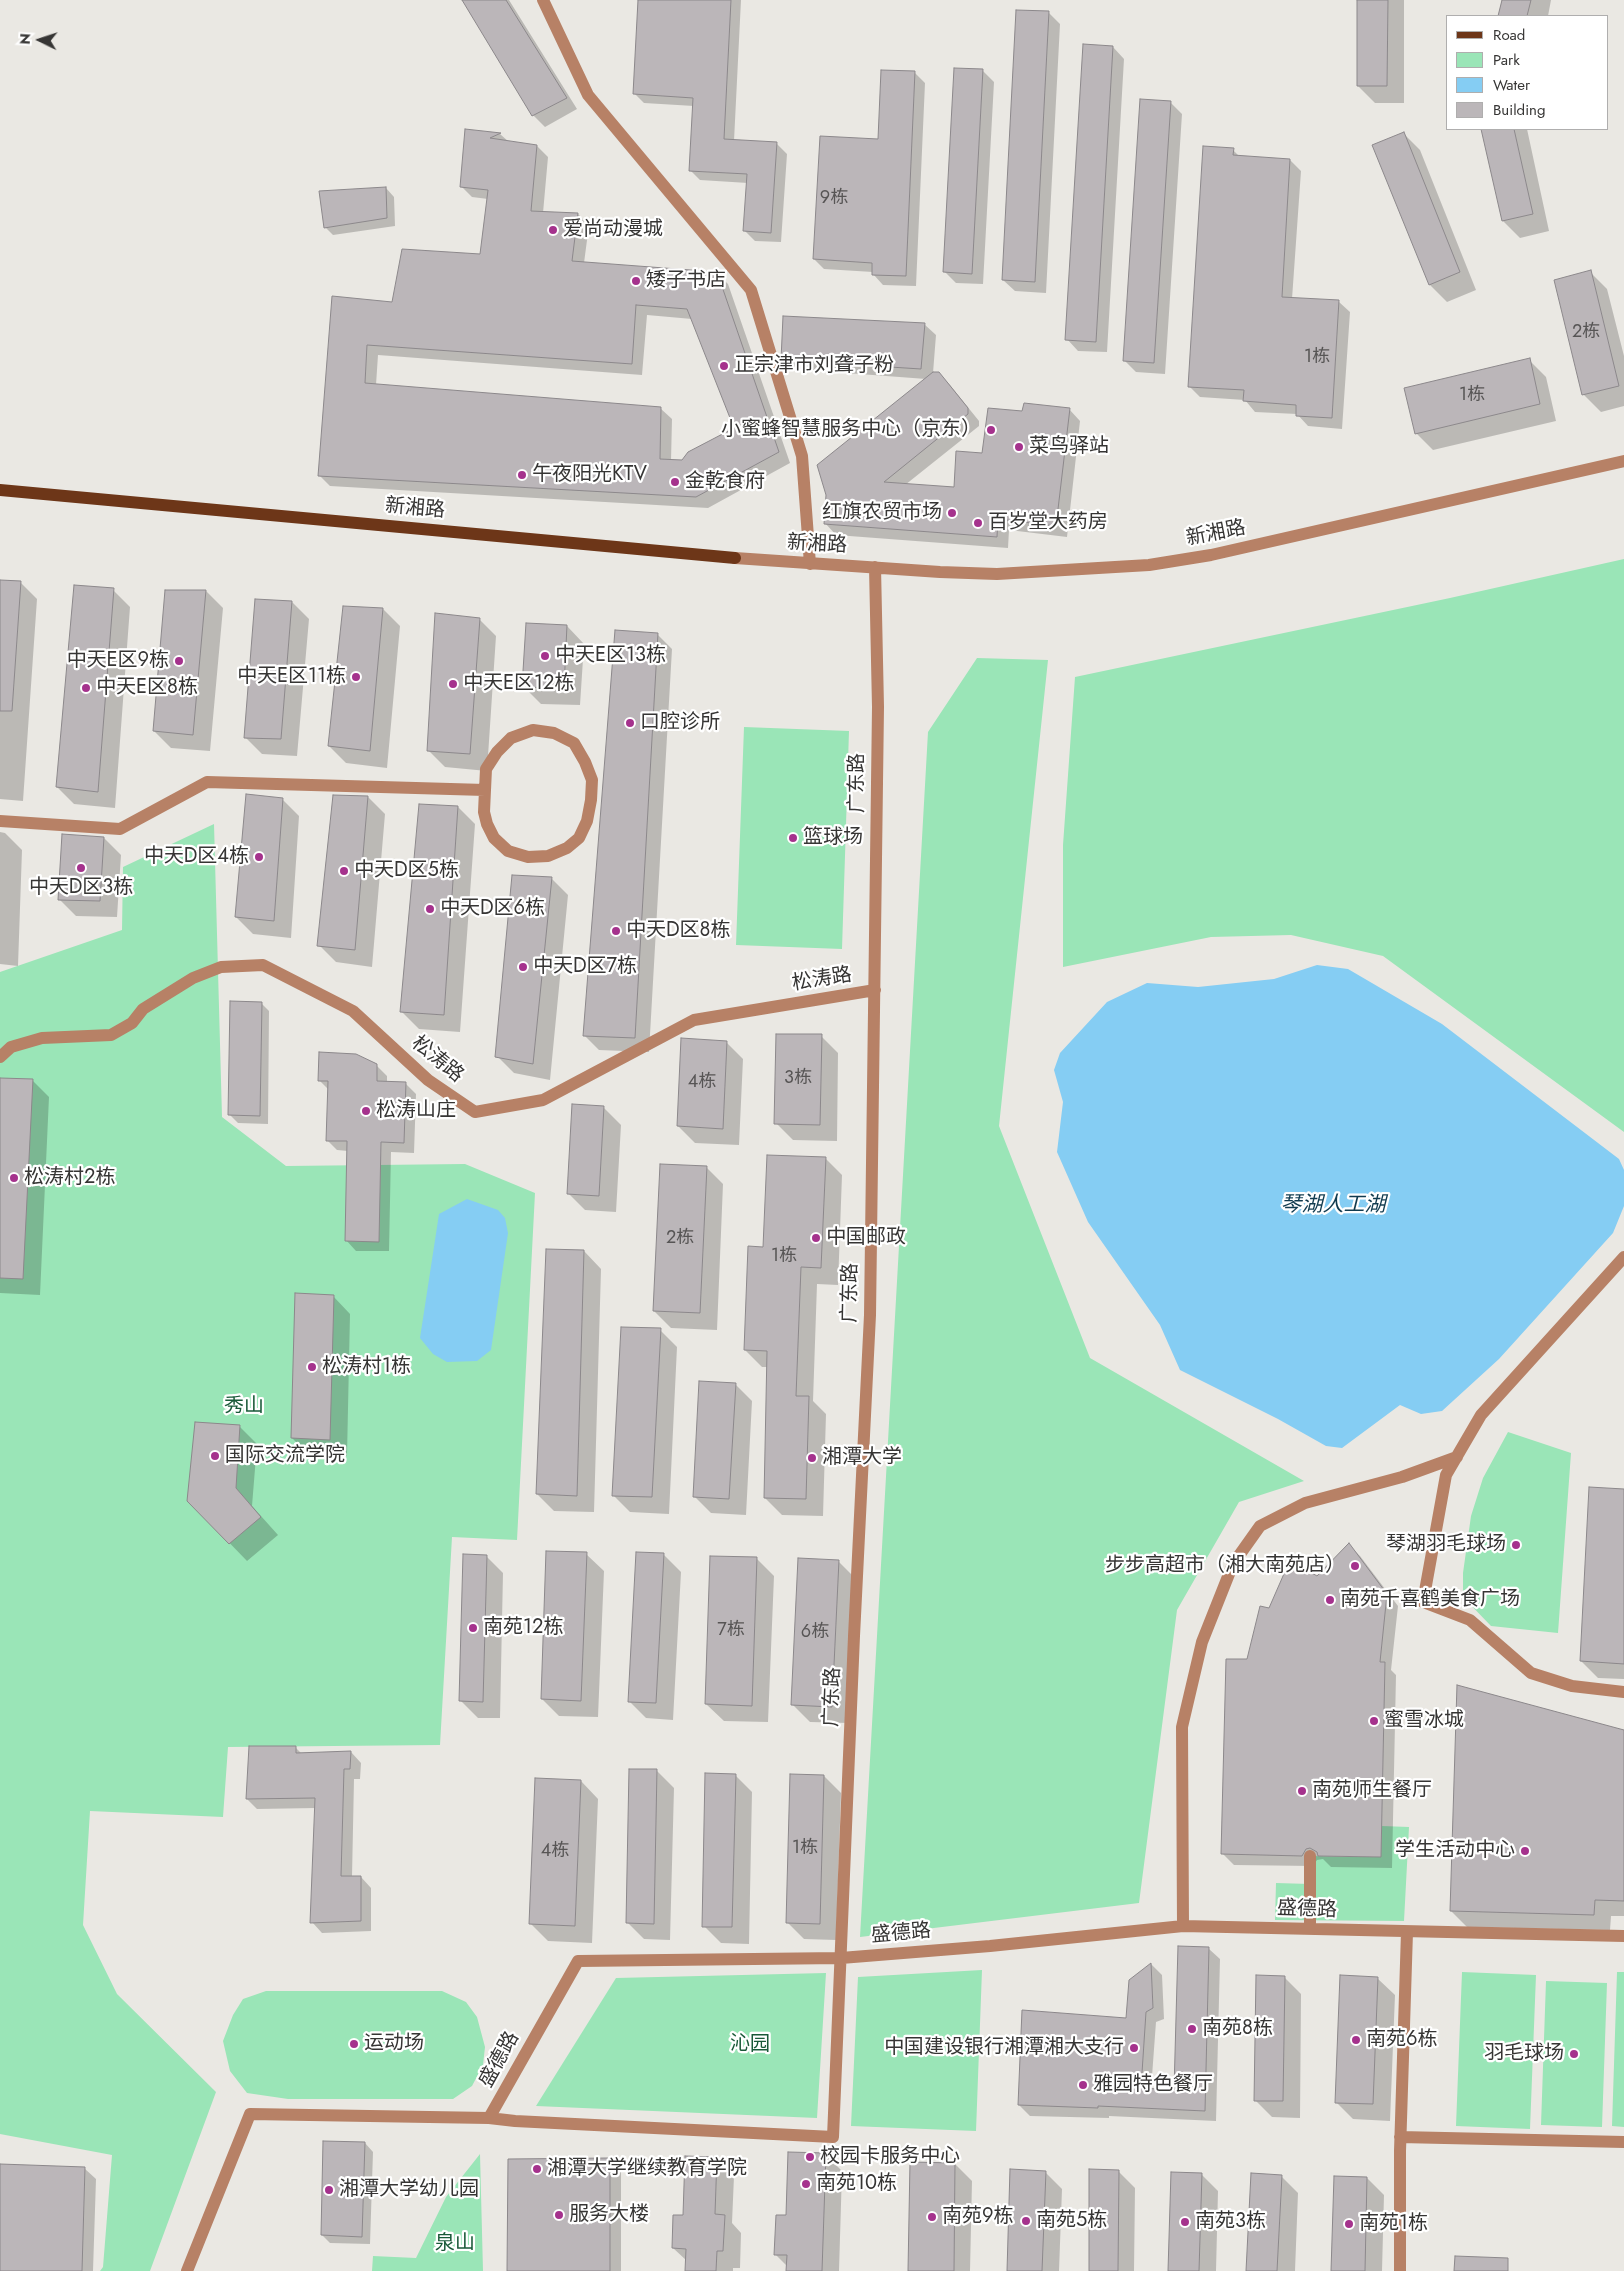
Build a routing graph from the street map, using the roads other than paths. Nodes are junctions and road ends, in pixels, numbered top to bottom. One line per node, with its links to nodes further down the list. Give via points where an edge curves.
1 (543, 0): 5 (street, via 588,95 751,290 802,456)
2 (1624, 461): 6 (street, 新湘路, via 1220,553 1149,565 997,574)
3 (0, 490): 4 (main road, 新湘路)
4 (735, 558): 5 (street, 新湘路)
5 (810, 564): 6 (street, 新湘路)
6 (875, 567): 9 (street, 广东路, via 878,707)
7 (485, 790): 7 (street, via 486,818 494,838 508,851 548,856 567,848 579,838 587,821 592,780 574,743 554,733 533,730 511,738 497,752 486,769); 8 (street, via 207,782 120,829)
8 (0, 821)
9 (875, 990): 10 (street, 松涛路, via 694,1020 542,1100 475,1112 428,1080 353,1011 262,965 221,967 193,978 143,1009 132,1023 111,1035 42,1038 11,1047); 19 (street, 广东路, via 870,1315)
10 (0, 1057)
11 (1624, 1257): 12 (street, via 1481,1415)
12 (1457, 1457): 13 (street, via 1446,1475 1423,1602 1470,1620 1531,1672 1572,1686); 15 (street, via 1402,1477 1305,1503 1260,1526 1234,1564 1202,1642 1182,1727)
13 (1624, 1692)
14 (1310, 1856): 16 (street)
15 (1183, 1926): 16 (street, 盛德路); 19 (street, 盛德路)
16 (1310, 1929): 17 (street, 盛德路)
17 (1407, 1932): 18 (street, 盛德路); 21 (street)
18 (1624, 1936)
19 (841, 1958): 20 (street, 盛德路, via 578,1961); 20 (street, 广东路, via 833,2137)
20 (489, 2118): 23 (street, via 250,2114)
21 (1400, 2137): 22 (street); 24 (street)
22 (1624, 2142)
23 (187, 2271)
24 (1400, 2271)

